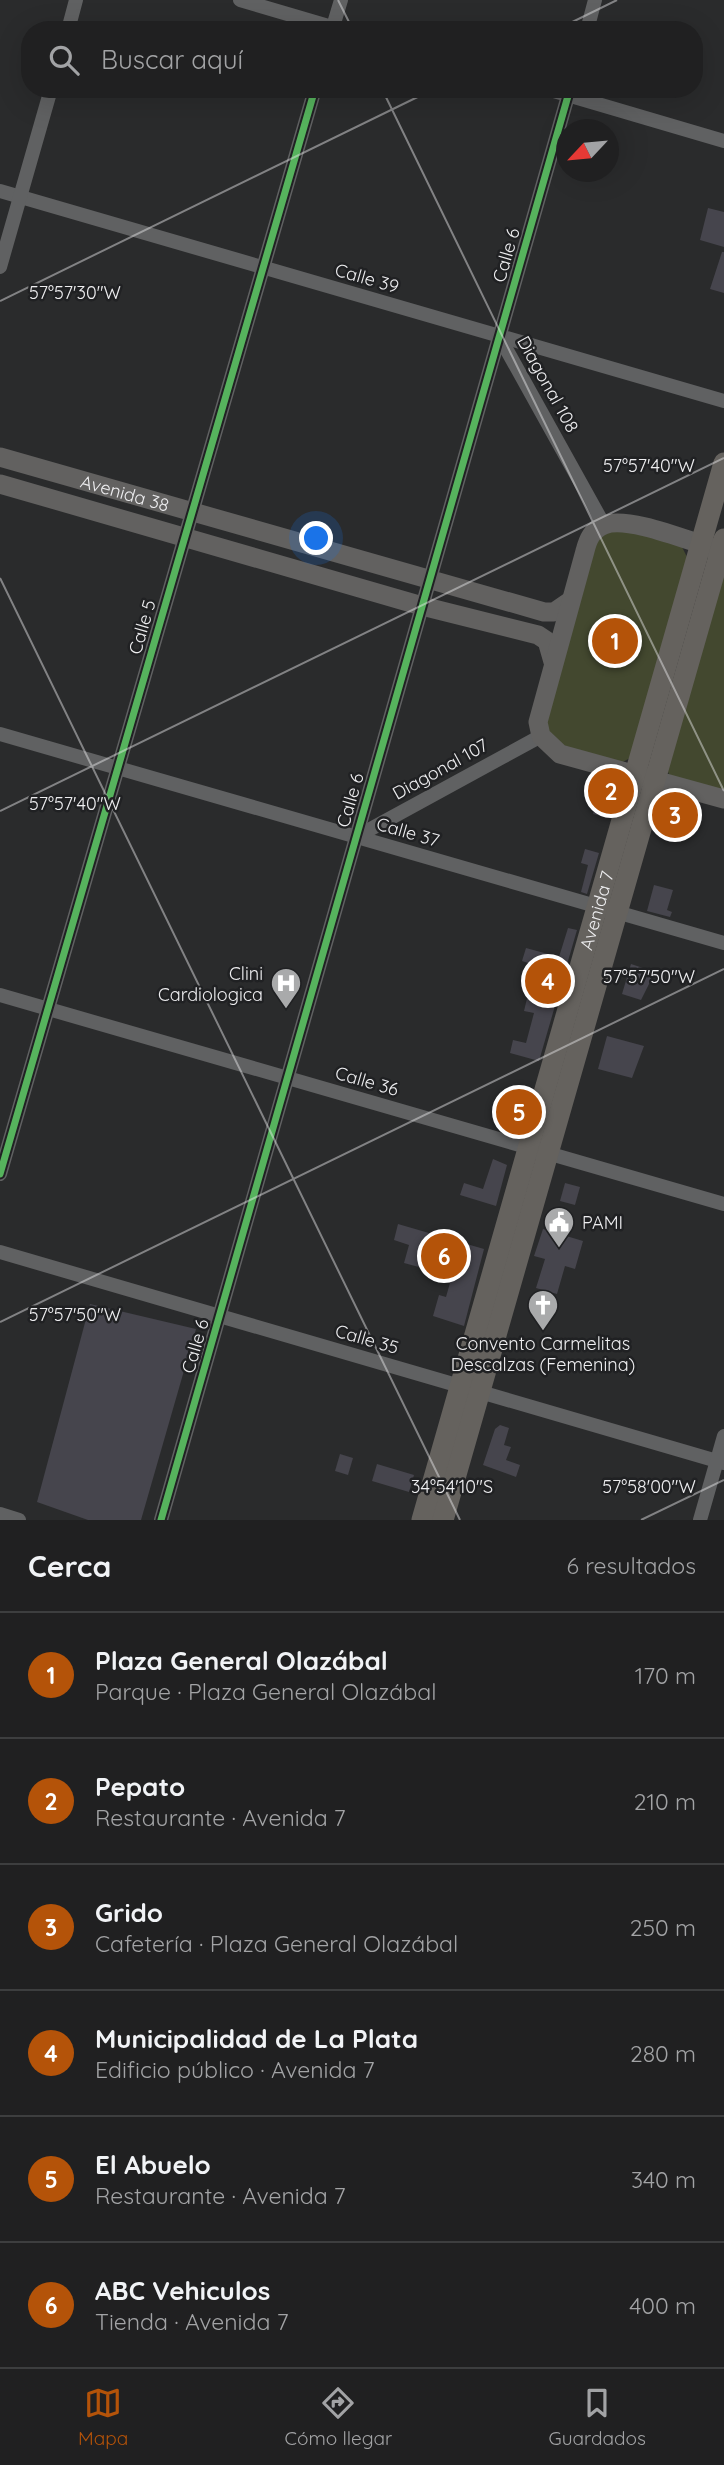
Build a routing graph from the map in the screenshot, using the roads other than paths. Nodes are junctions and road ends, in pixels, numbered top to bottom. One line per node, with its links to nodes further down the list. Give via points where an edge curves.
1 (76, 0): 5 (street)
2 (240, 0): 6 (street)
3 (341, 0): 7 (street)
4 (595, 0): 8 (street)
5 (70, 21)
6 (310, 21)
7 (337, 21)
8 (589, 21)
9 (48, 98): 15 (street)
10 (312, 98): 17 (street, Calle 5)
11 (567, 98): 18 (street, Calle 6)
12 (588, 98): 13 (street)
13 (724, 141)
14 (0, 191): 15 (street, Calle 39)
15 (20, 197): 16 (street); 17 (street, Calle 39)
16 (0, 267)
17 (263, 268): 18 (street, Calle 39); 23 (street, Calle 5)
18 (499, 336): 19 (street, Calle 39); 24 (street, Diagonal 108); 27 (street, Calle 6)
19 (724, 401)
20 (0, 457): 23 (main road, Avenida 38)
21 (724, 463): 26 (main road, Avenida 7)
22 (0, 484): 25 (main road, Avenida 38)
23 (192, 513): 25 (street, Calle 5); 27 (main road, Avenida 38)
24 (604, 525): 26 (main road, via 625,523); 28 (main road, via 588,540)
25 (185, 538): 29 (main road, Avenida 38); 33 (street, Calle 5)
26 (717, 546): 34 (main road, Avenida 7)
27 (429, 582): 28 (main road, Avenida 38, via 544,612 554,612); 29 (street, Calle 6)
28 (570, 601): 30 (main road)
29 (422, 606): 30 (main road, Avenida 38, via 538,635 547,640); 36 (street, Calle 6)
30 (554, 662): 32 (main road, via 540,709)
31 (0, 734): 33 (street, Calle 37)
32 (541, 736): 34 (main road, via 560,754); 36 (street, Diagonal 107)
33 (118, 768): 36 (street, Calle 37); 40 (street, Calle 5)
34 (645, 777): 35 (main road); 37 (main road, Avenida 7)
35 (724, 799)
36 (356, 837): 37 (street, Calle 37); 41 (street, Calle 6)
37 (607, 910): 38 (street, Calle 37); 42 (main road, Avenida 7)
38 (724, 943)
39 (0, 995): 40 (street, Calle 36)
40 (48, 1009): 41 (street, Calle 36); 43 (street, Calle 5)
41 (288, 1078): 42 (street, Calle 36); 46 (street, Calle 6)
42 (538, 1150): 44 (street, Calle 36); 47 (main road, Avenida 7)
43 (0, 1174)
44 (724, 1204)
45 (0, 1252): 46 (street, Calle 35)
46 (219, 1316): 47 (street, Calle 35); 52 (street, Calle 6)
47 (470, 1389): 49 (street, Calle 35); 53 (main road, Avenida 7); 54 (main road, Avenida 7)
48 (724, 1436): 49 (street)
49 (720, 1462): 55 (street)
50 (0, 1514): 51 (street)
51 (19, 1520)
52 (161, 1520)
53 (422, 1520)
54 (443, 1520)
55 (700, 1520)

